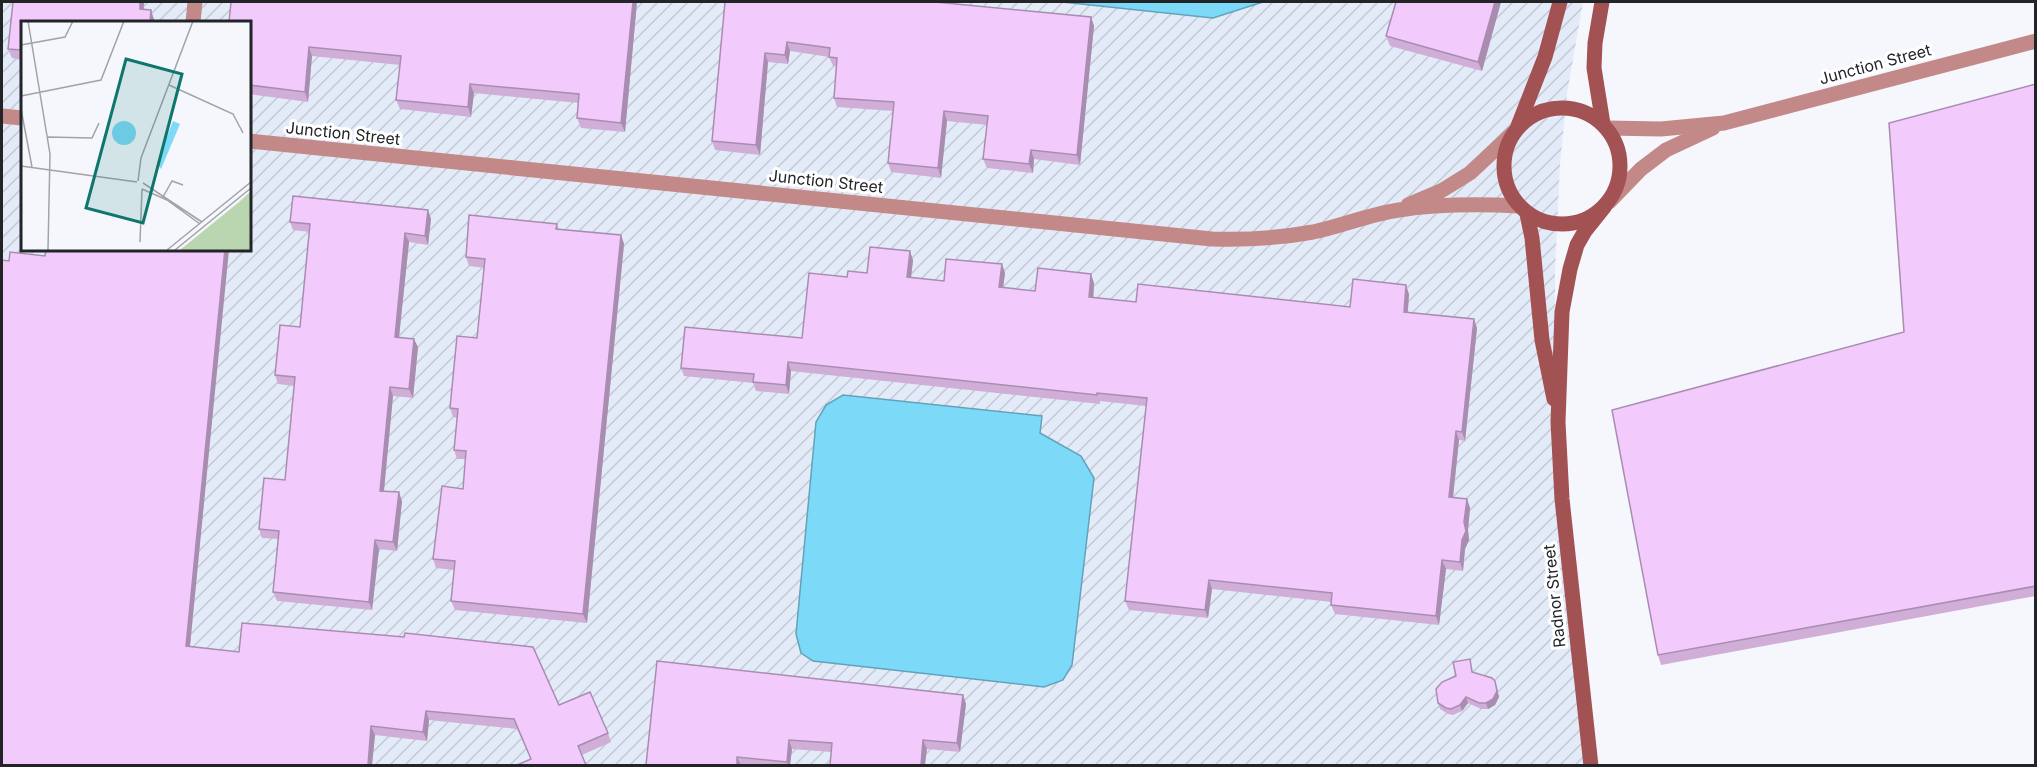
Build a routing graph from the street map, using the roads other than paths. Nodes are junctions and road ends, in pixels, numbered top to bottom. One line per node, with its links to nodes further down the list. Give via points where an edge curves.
1 (195, 2): 4 (street)
2 (1560, 2): 10 (street, via 1545,57)
3 (1602, 2): 9 (street, via 1594,68)
4 (193, 21)
5 (2036, 41): 8 (street, Junction Street)
6 (2, 116): 7 (street)
7 (21, 118)
8 (1724, 123): 9 (street, Junction Street, via 1661,129); 12 (street, Junction Street, via 1666,150)
9 (1605, 126): 10 (street, via 1575,109 1559,108 1529,117); 12 (street, via 1617,146 1620,165 1618,184)
10 (1515, 130): 13 (street, Junction Street, via 1470,173); 14 (street, via 1506,150 1504,174 1511,197)
11 (250, 141): 13 (street, Junction Street, via 1212,238 1274,238 1315,232)
12 (1607, 204): 14 (street, via 1594,216 1567,225 1539,221); 15 (street, Radnor Street, via 1577,245 1570,269 1562,312)
13 (1397, 210): 14 (street, Junction Street, via 1481,204)
14 (1523, 210): 15 (street, Radnor Street, via 1532,238 1542,340)
15 (1558, 422): 16 (street, Radnor Street, via 1562,499)
16 (1591, 765)

